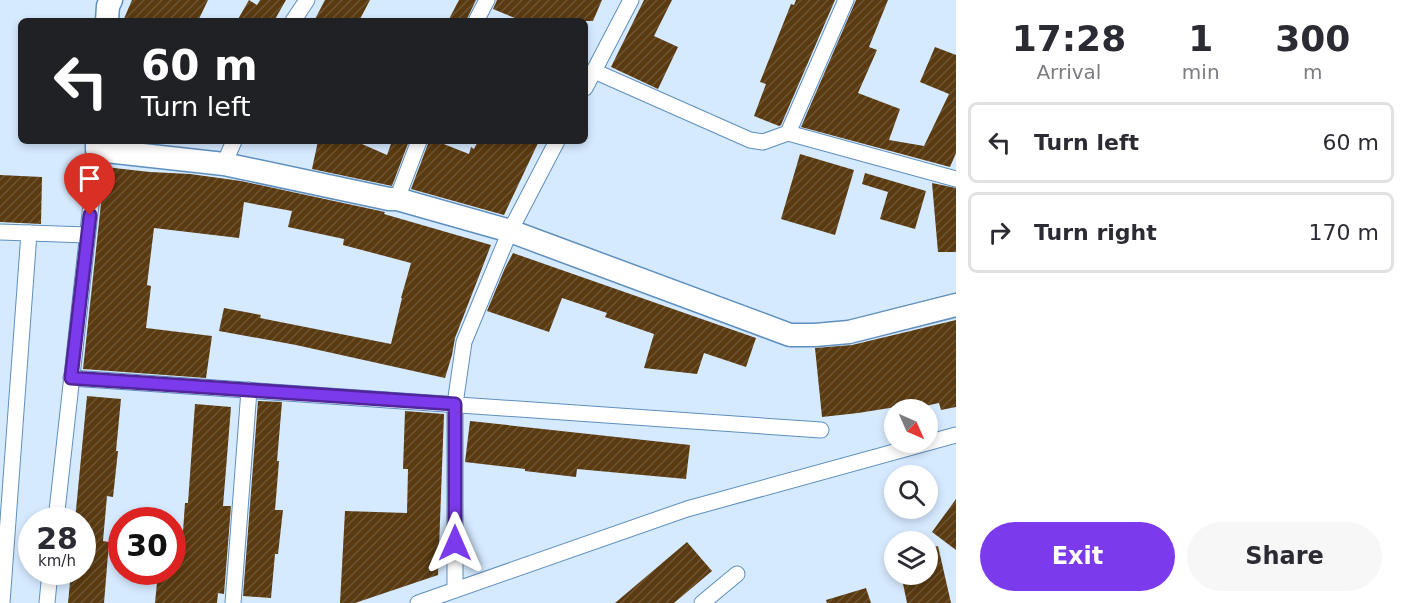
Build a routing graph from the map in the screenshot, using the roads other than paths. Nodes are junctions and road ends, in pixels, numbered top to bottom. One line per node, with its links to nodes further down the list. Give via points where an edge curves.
1 (111, 0): 6 (street)
2 (307, 0): 7 (street)
3 (487, 0): 8 (street)
4 (631, 0): 9 (street)
5 (846, 0): 11 (street)
6 (107, 18)
7 (295, 18)
8 (478, 18)
9 (594, 71): 10 (street); 11 (street, via 750,140 763,142)
10 (588, 82)
11 (788, 133): 17 (street)
12 (233, 144): 16 (street)
13 (418, 144): 18 (street)
14 (555, 144): 20 (street)
15 (97, 146): 16 (street); 22 (street)
16 (224, 164): 18 (street)
17 (956, 179)
18 (397, 199): 20 (street)
19 (0, 231): 21 (street)
20 (510, 231): 23 (street, via 790,335 849,332); 26 (street, via 464,342)
21 (29, 233): 22 (street); 33 (street)
22 (87, 235): 24 (street)
23 (956, 305)
24 (71, 378): 25 (street); 29 (street)
25 (249, 390): 26 (street); 35 (street)
26 (455, 404): 27 (street); 32 (street)
27 (821, 429)
28 (956, 435): 32 (street, via 687,509)
29 (57, 507)
30 (737, 574): 37 (street)
31 (49, 585): 34 (street)
32 (455, 590): 36 (street)
33 (2, 603)
34 (47, 603)
35 (232, 603)
36 (418, 603)
37 (702, 603)

